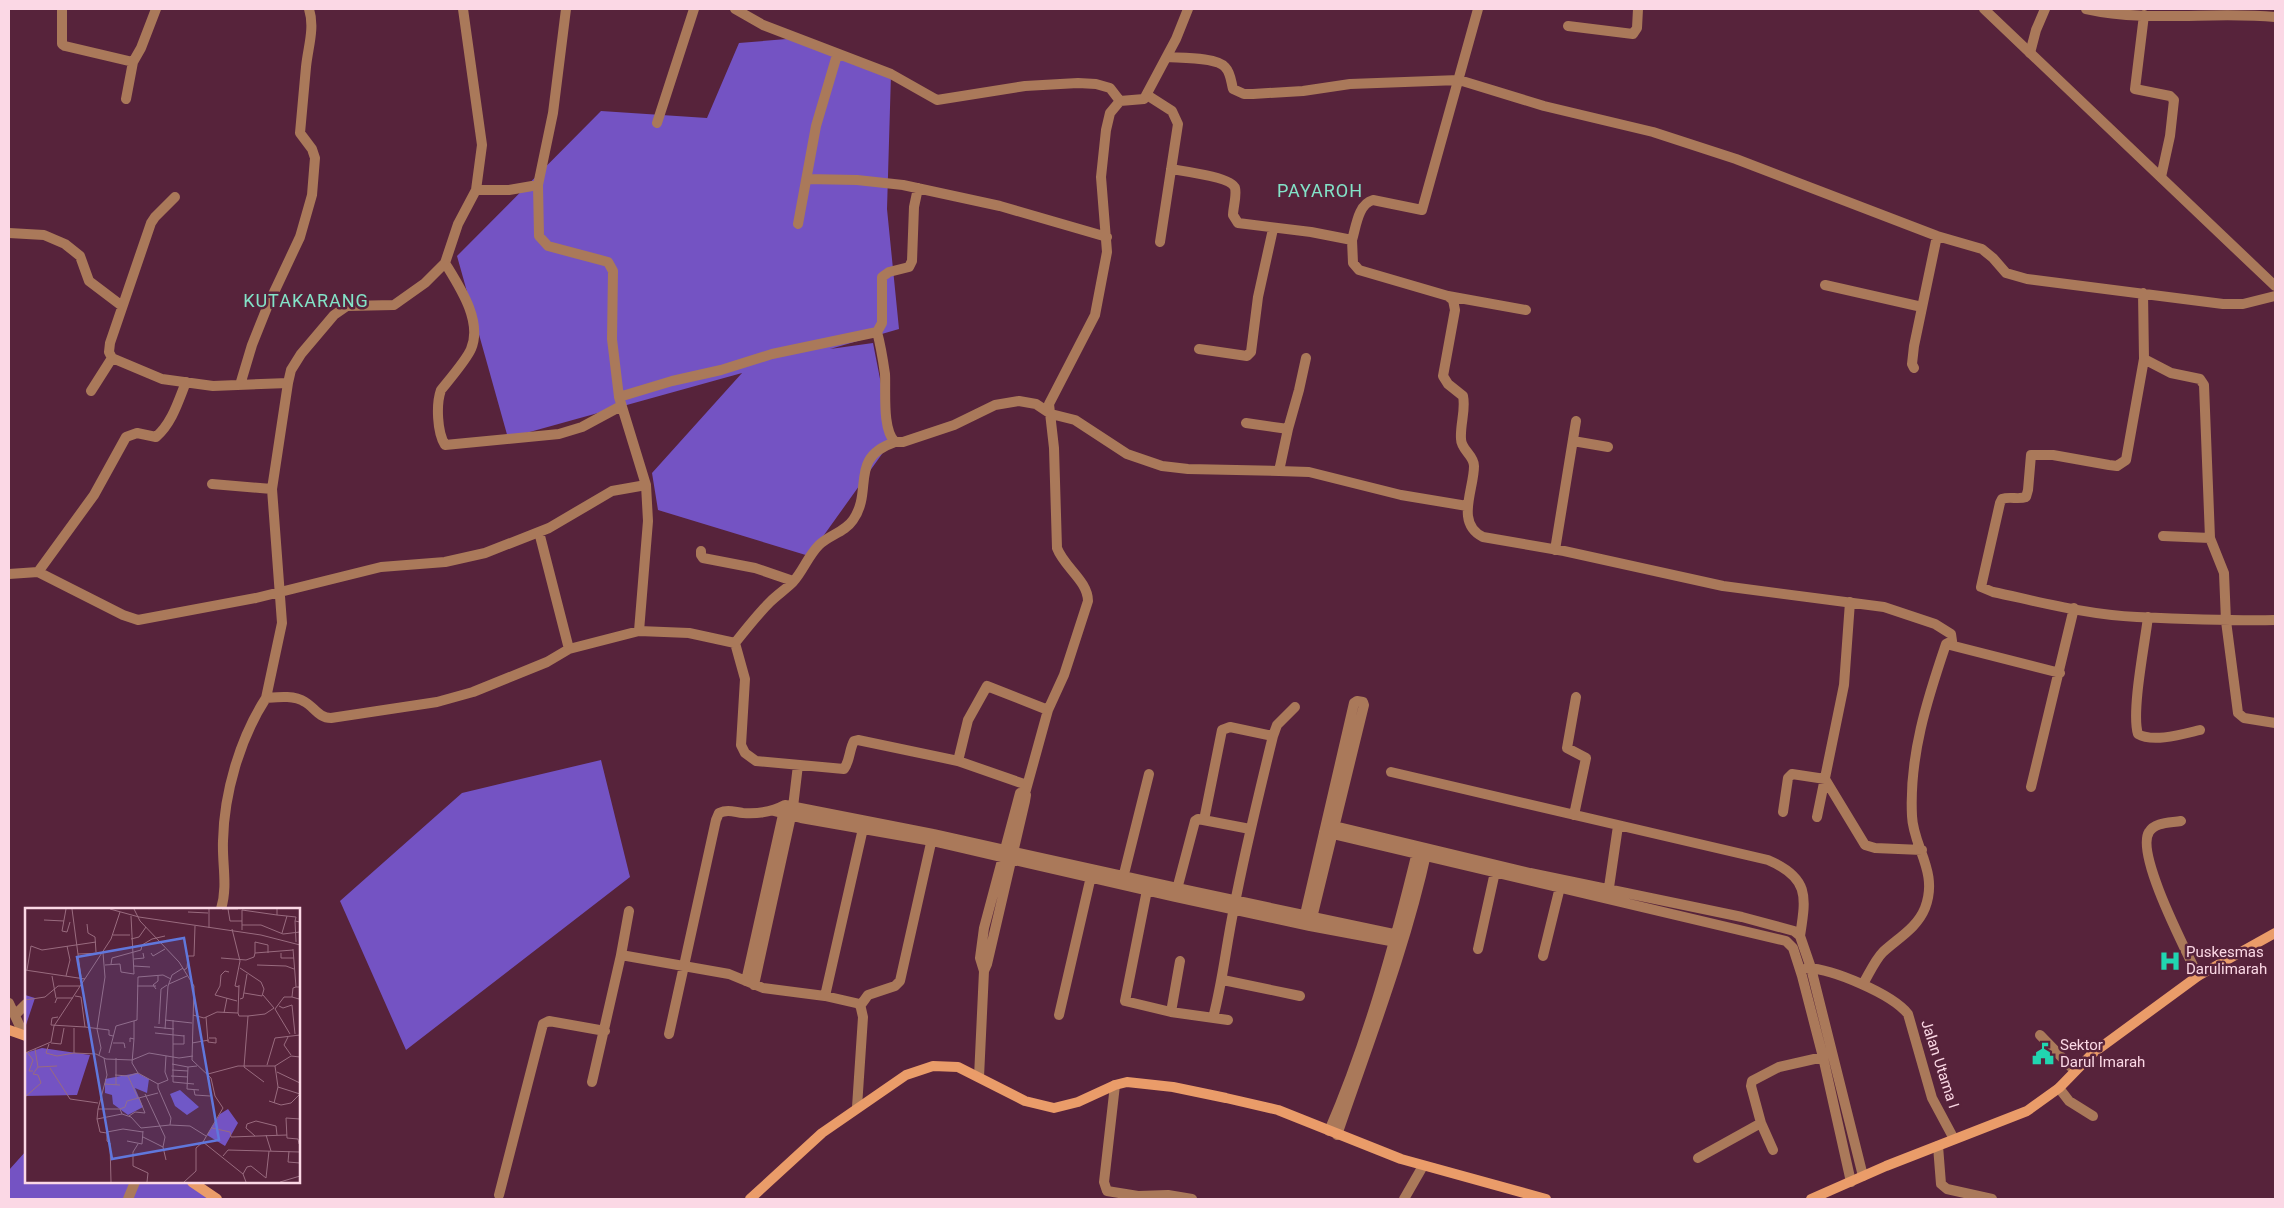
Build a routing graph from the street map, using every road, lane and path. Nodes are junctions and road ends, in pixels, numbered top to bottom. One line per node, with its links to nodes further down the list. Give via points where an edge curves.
1 (62, 9): 21 (street, via 62,44)
2 (156, 9): 21 (street)
3 (309, 9): 58 (street, via 311,32 300,133 316,158 312,195 300,237 268,305)
4 (462, 9): 32 (street, via 482,145)
5 (566, 9): 30 (street, via 553,113)
6 (694, 9): 26 (street)
7 (735, 9): 19 (street, via 763,25)
8 (1188, 9): 20 (street)
9 (1478, 9): 22 (street)
10 (1638, 9): 17 (street, via 1638,28 1633,34)
11 (1984, 9): 18 (street)
12 (2045, 9): 18 (street)
13 (2086, 9): 15 (street)
14 (2250, 12): 15 (street); 16 (street)
15 (2144, 15): 28 (street, via 2135,89 2170,96 2174,100)
16 (2275, 17)
17 (1568, 26)
18 (2030, 53): 28 (street)
19 (837, 55): 25 (street, via 891,74 937,100 1025,86 1078,83 1110,88); 29 (street, via 816,126)
20 (1167, 57): 22 (street, via 1218,61 1229,73 1233,90 1244,94 1303,91 1350,84); 24 (street)
21 (133, 62): 23 (street)
22 (1459, 80): 37 (street, via 1544,106 1618,122 1736,159); 39 (street, via 1422,210 1369,201 1361,211)
23 (126, 98)
24 (1144, 99): 25 (street); 27 (street, via 1147,95 1172,111 1176,118 1178,124)
25 (1120, 101): 38 (street, via 1108,120 1101,177)
26 (657, 122)
27 (1171, 169): 35 (street, via 1232,184 1235,188 1234,220); 40 (street)
28 (2161, 177): 42 (street)
29 (807, 180): 31 (street, via 874,182); 34 (street)
30 (538, 185): 32 (street, via 509,190); 60 (street, via 539,236 542,242 612,266 612,339)
31 (918, 188): 38 (street, via 1000,206); 50 (street, via 914,206 912,261 909,267 882,277 882,323)
32 (476, 190): 41 (street, via 458,224)
33 (175, 197): 47 (street, via 151,223)
34 (798, 224)
35 (1273, 229): 39 (street); 51 (street, via 1258,297 1251,352 1247,356)
36 (9, 233): 47 (street, via 44,235 65,244 80,256 89,282)
37 (1937, 236): 44 (street, via 1982,249 2006,273 2027,279); 48 (street)
38 (1107, 237): 61 (street, via 1108,252 1096,315 1050,400)
39 (1352, 240): 45 (street, via 1353,263 1359,270)
40 (1160, 242)
41 (445, 263): 57 (street, via 425,283 394,305 347,306 334,315 300,354); 60 (street, via 472,316 475,335 471,350 438,397 445,445 559,434 582,428)
42 (2275, 284)
43 (1825, 285): 48 (street)
44 (2143, 293): 46 (street, via 2223,304 2243,304); 54 (street)
45 (1448, 296): 49 (street); 72 (street, via 1456,310 1443,376 1464,396 1461,439 1474,465)
46 (2275, 296)
47 (122, 306): 52 (street, via 110,343)
48 (1922, 307): 55 (street, via 1914,346)
49 (1526, 310)
50 (877, 332): 60 (street, via 772,354 672,381); 66 (street, via 885,375 886,415)
51 (1199, 349)
52 (112, 358): 56 (street, via 162,379); 59 (street)
53 (1306, 358): 64 (street)
54 (2144, 359): 75 (street, via 2171,373 2197,378 2204,385); 83 (street, via 2125,462 2117,466 2033,454 2030,456 2026,497 2006,497 2000,503 1981,587)
55 (1914, 368)
56 (186, 382): 58 (street); 78 (street, via 171,419 156,437 137,433 126,438 94,495)
57 (288, 383): 58 (street); 71 (street)
58 (240, 385)
59 (91, 391)
60 (620, 402): 70 (street)
61 (1051, 414): 66 (street, via 1036,404 1011,402 995,405 954,425); 68 (street, via 1075,420 1127,454 1162,466); 95 (street, via 1057,548 1063,562 1088,592 1088,601 1064,675)
62 (1576, 421): 65 (street)
63 (1246, 423): 64 (street)
64 (1288, 430): 68 (street)
65 (1573, 440): 67 (street); 76 (street)
66 (895, 442): 80 (street, via 881,446 869,458 853,520 821,543)
67 (1608, 448)
68 (1280, 470): 72 (street, via 1309,472 1400,495)
69 (212, 484): 71 (street)
70 (646, 486): 73 (street, via 612,491); 87 (street, via 648,521)
71 (272, 489): 81 (street)
72 (1467, 506): 76 (street, via 1469,524 1475,533)
73 (539, 532): 81 (street, via 485,553 445,562 381,567); 90 (street)
74 (2163, 536): 75 (street)
75 (2210, 538): 86 (street, via 2224,573)
76 (1555, 550): 82 (street, via 1723,586)
77 (701, 551): 80 (street, via 704,558 755,568)
78 (38, 572): 79 (street); 81 (street, via 138,620)
79 (9, 574)
80 (794, 581): 88 (street, via 770,601)
81 (280, 591): 93 (street, via 282,623)
82 (1850, 602): 89 (street, via 1884,607 1935,624 1951,634 1952,641); 103 (street, via 1844,685)
83 (2074, 608): 84 (street); 91 (street)
84 (2148, 617): 86 (street); 97 (street, via 2136,728 2138,734 2155,739)
85 (2275, 620): 86 (street)
86 (2226, 621): 96 (street, via 2238,713 2244,718)
87 (639, 630): 88 (street, via 689,633); 90 (street)
88 (735, 643): 100 (street, via 745,679 741,734 745,753 756,761)
89 (1946, 644): 91 (street); 117 (street, via 1914,755 1912,816 1914,834)
90 (569, 649): 93 (street, via 547,662 473,692 437,702 331,718 322,717 302,700)
91 (2060, 673): 105 (street)
92 (1576, 697): 108 (street, via 1567,748 1586,758)
93 (266, 698): 128 (street, via 246,739 225,808 225,891)
94 (1295, 707): 98 (street, via 1278,725)
95 (1048, 710): 99 (street, via 987,686 968,720); 104 (street)
96 (2275, 723)
97 (2200, 730)
98 (1273, 736): 110 (street, via 1230,727 1222,730); 114 (street)
99 (958, 761): 100 (street, via 858,740 851,746 844,769); 104 (street)
100 (798, 765): 106 (street)
101 (1391, 772): 108 (street)
102 (1149, 774): 122 (street)
103 (1825, 779): 107 (street, via 1792,774 1788,778); 109 (street); 117 (street, via 1865,845)
104 (1027, 785): 119 (street)
105 (2031, 787)
106 (785, 811): 112 (street); 138 (street, via 719,812); 143 (street)
107 (1783, 812)
108 (1574, 815): 113 (street)
109 (1817, 817)
110 (1204, 820): 114 (street); 125 (street, via 1195,821)
111 (2180, 821): 141 (street, via 2154,827 2146,842 2154,876 2172,924)
112 (864, 825): 116 (street); 145 (street)
113 (1618, 826): 126 (street); 132 (street, via 1746,854 1782,866 1794,875 1803,891 1805,904)
114 (1250, 829): 127 (street)
115 (1329, 829): 115 (street, via 1354,703 1363,702 1364,704); 118 (street); 130 (street)
116 (932, 837): 119 (street); 149 (street, via 900,981 895,986 868,995)
117 (1922, 850): 144 (street, via 1927,865 1926,907 1918,921 1881,953)
118 (1422, 851): 120 (street); 126 (street); 133 (street)
119 (1008, 854): 121 (street); 162 (street, via 984,971)
120 (1495, 872): 124 (street); 134 (street)
121 (1092, 874): 122 (street); 151 (street)
122 (1122, 880): 123 (street)
123 (1148, 886): 125 (street); 150 (street, via 1125,1001)
124 (1560, 887): 126 (street); 136 (street)
125 (1176, 893): 127 (street)
126 (1608, 894): 132 (street, via 1742,917 1794,931); 139 (street, via 1786,941 1793,948)
127 (1234, 905): 130 (street); 142 (street)
128 (221, 908)
129 (629, 910): 135 (street)
130 (1307, 920): 133 (street)
131 (2275, 933): 141 (main road)
132 (1800, 936): 140 (street)
133 (1398, 939): 169 (street, via 1366,1045)
134 (1478, 949)
135 (621, 955): 138 (street); 156 (street)
136 (1543, 956)
137 (1180, 961): 150 (street)
138 (684, 965): 143 (street, via 729,974); 158 (street)
139 (1799, 967): 140 (street, Jalan Utama I); 160 (street)
140 (1811, 968): 144 (street, Jalan Utama I); 175 (street)
141 (2198, 976): 161 (main road, via 2093,1053)
142 (1223, 980): 146 (street); 153 (street)
143 (750, 983): 145 (street)
144 (1864, 984): 170 (street, Jalan Utama I, via 1902,1006 1908,1014 1932,1098)
145 (825, 996): 149 (street)
146 (1300, 996)
147 (9, 1003): 152 (street)
148 (25, 1005): 152 (street)
149 (860, 1006): 166 (street, via 863,1016)
150 (1171, 1012): 153 (street)
151 (1059, 1014)
152 (16, 1015): 157 (street)
153 (1212, 1018): 154 (street)
154 (1228, 1020)
155 (9, 1030): 157 (main road)
156 (605, 1031): 163 (street); 179 (street, via 550,1021 543,1024)
157 (25, 1034)
158 (668, 1034)
159 (2040, 1035): 161 (street)
160 (1823, 1057): 168 (street, via 1785,1065 1752,1081); 176 (street)
161 (2075, 1071): 165 (main road)
162 (979, 1077): 164 (main road, via 1025,1101 1054,1108 1078,1102); 166 (main road, via 958,1066 933,1066 906,1075)
163 (592, 1082)
164 (1115, 1085): 169 (main road, via 1127,1082 1173,1087 1226,1098 1278,1110); 181 (street, via 1104,1182 1107,1192)
165 (2059, 1088): 167 (street, via 2069,1101); 170 (main road, via 2027,1111)
166 (857, 1107): 184 (main road, via 822,1132)
167 (2093, 1116)
168 (1762, 1123): 172 (street); 173 (street)
169 (1333, 1133): 174 (main road)
170 (1954, 1139): 171 (main road)
171 (1938, 1146): 175 (main road); 180 (street, via 1941,1184)
172 (1773, 1150)
173 (1698, 1158)
174 (1423, 1166): 186 (street); 187 (main road)
175 (1863, 1176): 176 (main road)
176 (1851, 1182): 188 (main road)
177 (135, 1183): 182 (street)
178 (193, 1183): 183 (main road)
179 (499, 1195)
180 (1964, 1196): 189 (street)
181 (1138, 1198): 185 (street, via 1168,1195)
182 (128, 1199)
183 (217, 1199)
184 (750, 1199)
185 (1192, 1199)
186 (1404, 1199)
187 (1546, 1199)
188 (1811, 1199)
189 (1992, 1199)

